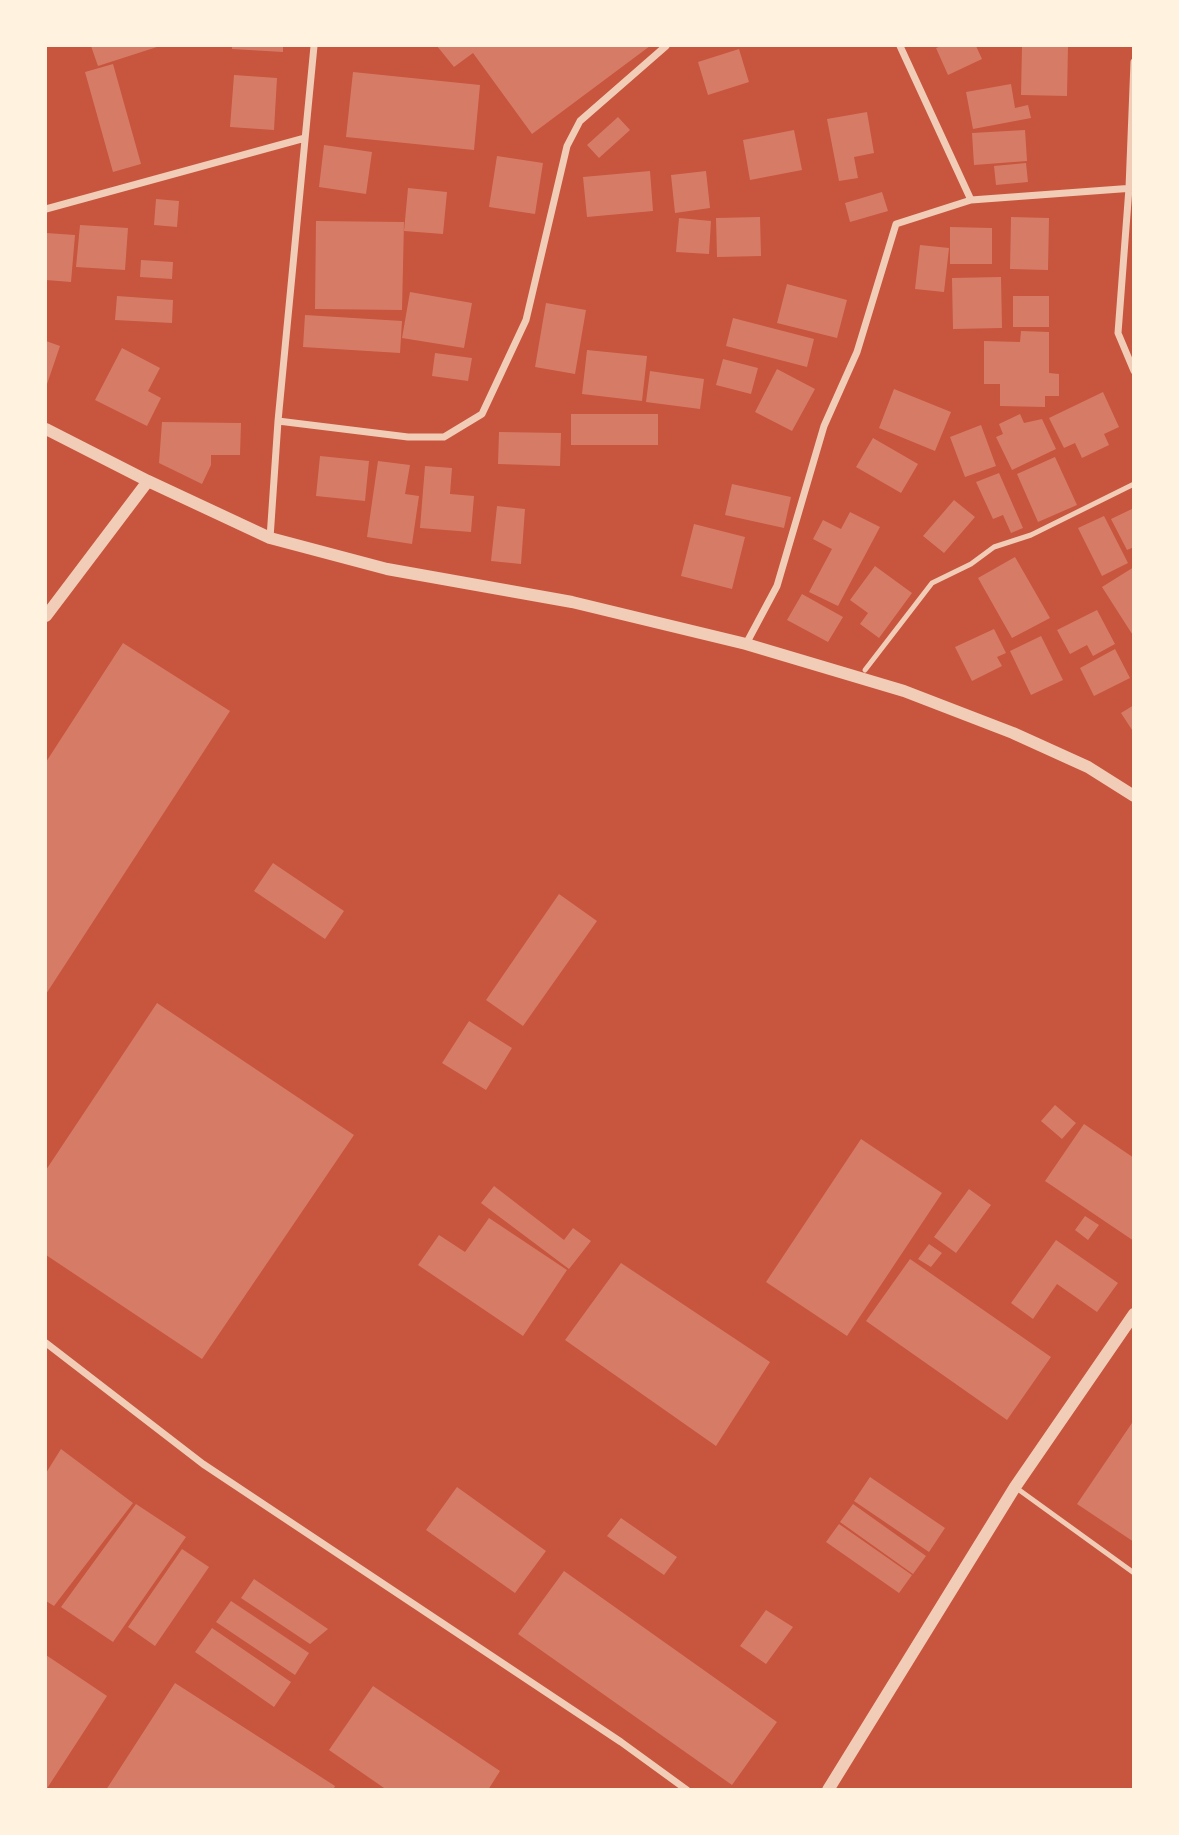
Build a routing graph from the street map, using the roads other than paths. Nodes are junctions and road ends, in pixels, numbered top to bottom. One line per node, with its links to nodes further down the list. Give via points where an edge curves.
1 (314, 46): 5 (street)
2 (666, 46): 10 (street, via 580,121 568,146 526,320 482,414 444,437)
3 (900, 46): 7 (street)
4 (1133, 62): 6 (street)
5 (306, 138): 8 (street); 10 (street)
6 (1131, 188): 7 (street); 9 (street, via 1118,333)
7 (971, 200): 16 (street, via 896,224 857,352 824,426 777,586)
8 (46, 209)
9 (1133, 371)
10 (278, 421): 14 (street)
11 (46, 429): 12 (street)
12 (148, 481): 14 (street); 15 (street)
13 (1133, 484): 17 (lane, via 1031,535 994,547 932,583)
14 (270, 538): 16 (street, via 387,569 572,602)
15 (46, 616)
16 (746, 645): 18 (street, via 904,691 1001,728 1088,766)
17 (865, 670)
18 (1133, 796)
19 (1133, 1314): 21 (street)
20 (46, 1343): 23 (street, via 203,1464)
21 (1015, 1487): 22 (lane); 24 (street)
22 (1133, 1573)
23 (687, 1790)
24 (828, 1790)

